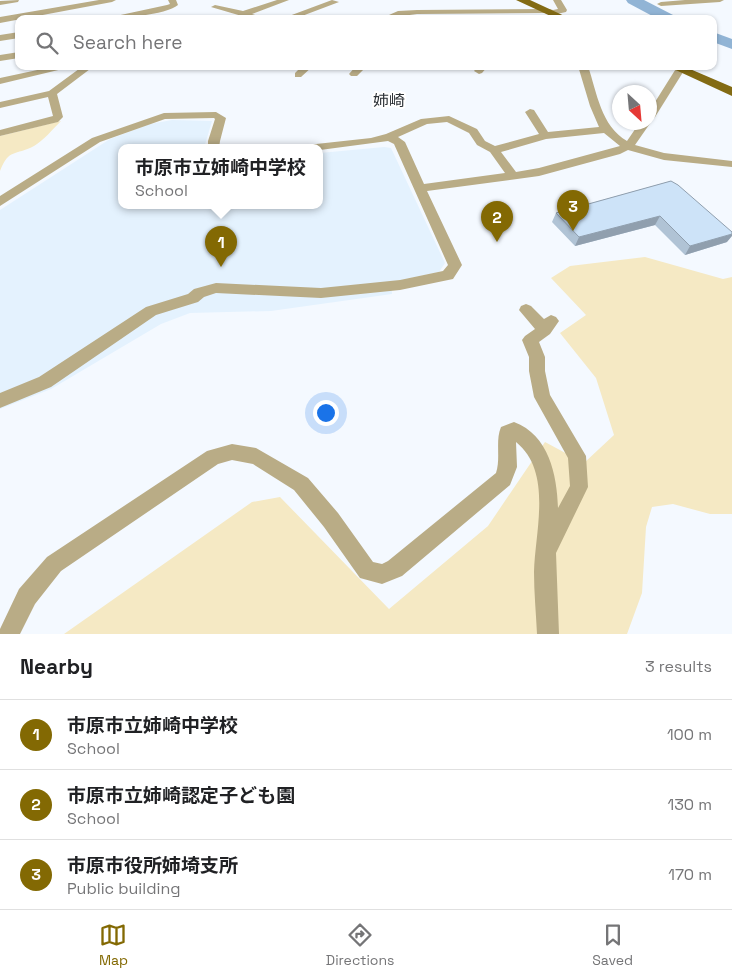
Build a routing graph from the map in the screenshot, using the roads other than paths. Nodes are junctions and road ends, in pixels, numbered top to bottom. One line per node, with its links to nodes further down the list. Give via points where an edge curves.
1 (15, 0): 9 (street)
2 (58, 0): 13 (street)
3 (112, 0): 13 (street)
4 (172, 0): 18 (street, via 174,5)
5 (285, 0): 15 (street)
6 (521, 0): 14 (main road)
7 (557, 0): 14 (street)
8 (720, 0): 12 (street)
9 (0, 2)
10 (229, 2): 15 (street, via 215,7)
11 (335, 2): 20 (street)
12 (661, 4)
13 (61, 9): 16 (street); 17 (street)
14 (557, 13): 21 (street, via 417,12)
15 (243, 14): 19 (street)
16 (28, 15)
17 (63, 15)
18 (138, 15)
19 (247, 15)
20 (297, 15)
21 (398, 15)
22 (15, 17): 23 (street)
23 (0, 20)
24 (15, 36): 25 (street)
25 (0, 38)
26 (15, 56): 27 (street)
27 (0, 58)
28 (51, 70): 37 (street)
29 (84, 70): 39 (street)
30 (304, 70): 36 (street)
31 (358, 70): 35 (street)
32 (584, 70): 43 (street)
33 (675, 70): 40 (street)
34 (681, 70): 38 (main road)
35 (354, 74)
36 (298, 75)
37 (0, 81)
38 (732, 92)
39 (52, 93): 41 (street); 45 (street, via 58,117)
40 (657, 104)
41 (0, 105)
42 (530, 112): 46 (street)
43 (606, 130): 46 (street); 50 (street)
44 (640, 130): 50 (street)
45 (0, 133)
46 (545, 136): 51 (street)
47 (389, 137): 49 (street); 51 (street, via 425,121 449,119 473,131 481,143); 54 (street, via 399,142)
48 (214, 144): 55 (street, via 220,118 216,115 164,116 96,140)
49 (323, 146)
50 (629, 146): 52 (street, via 661,157); 53 (street, via 600,157)
51 (494, 150): 53 (street)
52 (732, 164)
53 (513, 176): 54 (street)
54 (420, 188): 57 (street, via 455,265 448,275 393,286 321,293 216,288 151,311 45,382)
55 (0, 202)
56 (526, 310): 58 (street, via 548,325 530,340 537,357 542,397 577,456 579,488)
57 (0, 400)
58 (546, 553): 59 (street, via 550,497 542,460 535,447 514,430 508,433 509,465 503,479 395,569 382,574 367,571 301,484 256,456 232,452 213,457 54,564 32,587); 60 (street)
59 (9, 634)
60 (548, 634)

